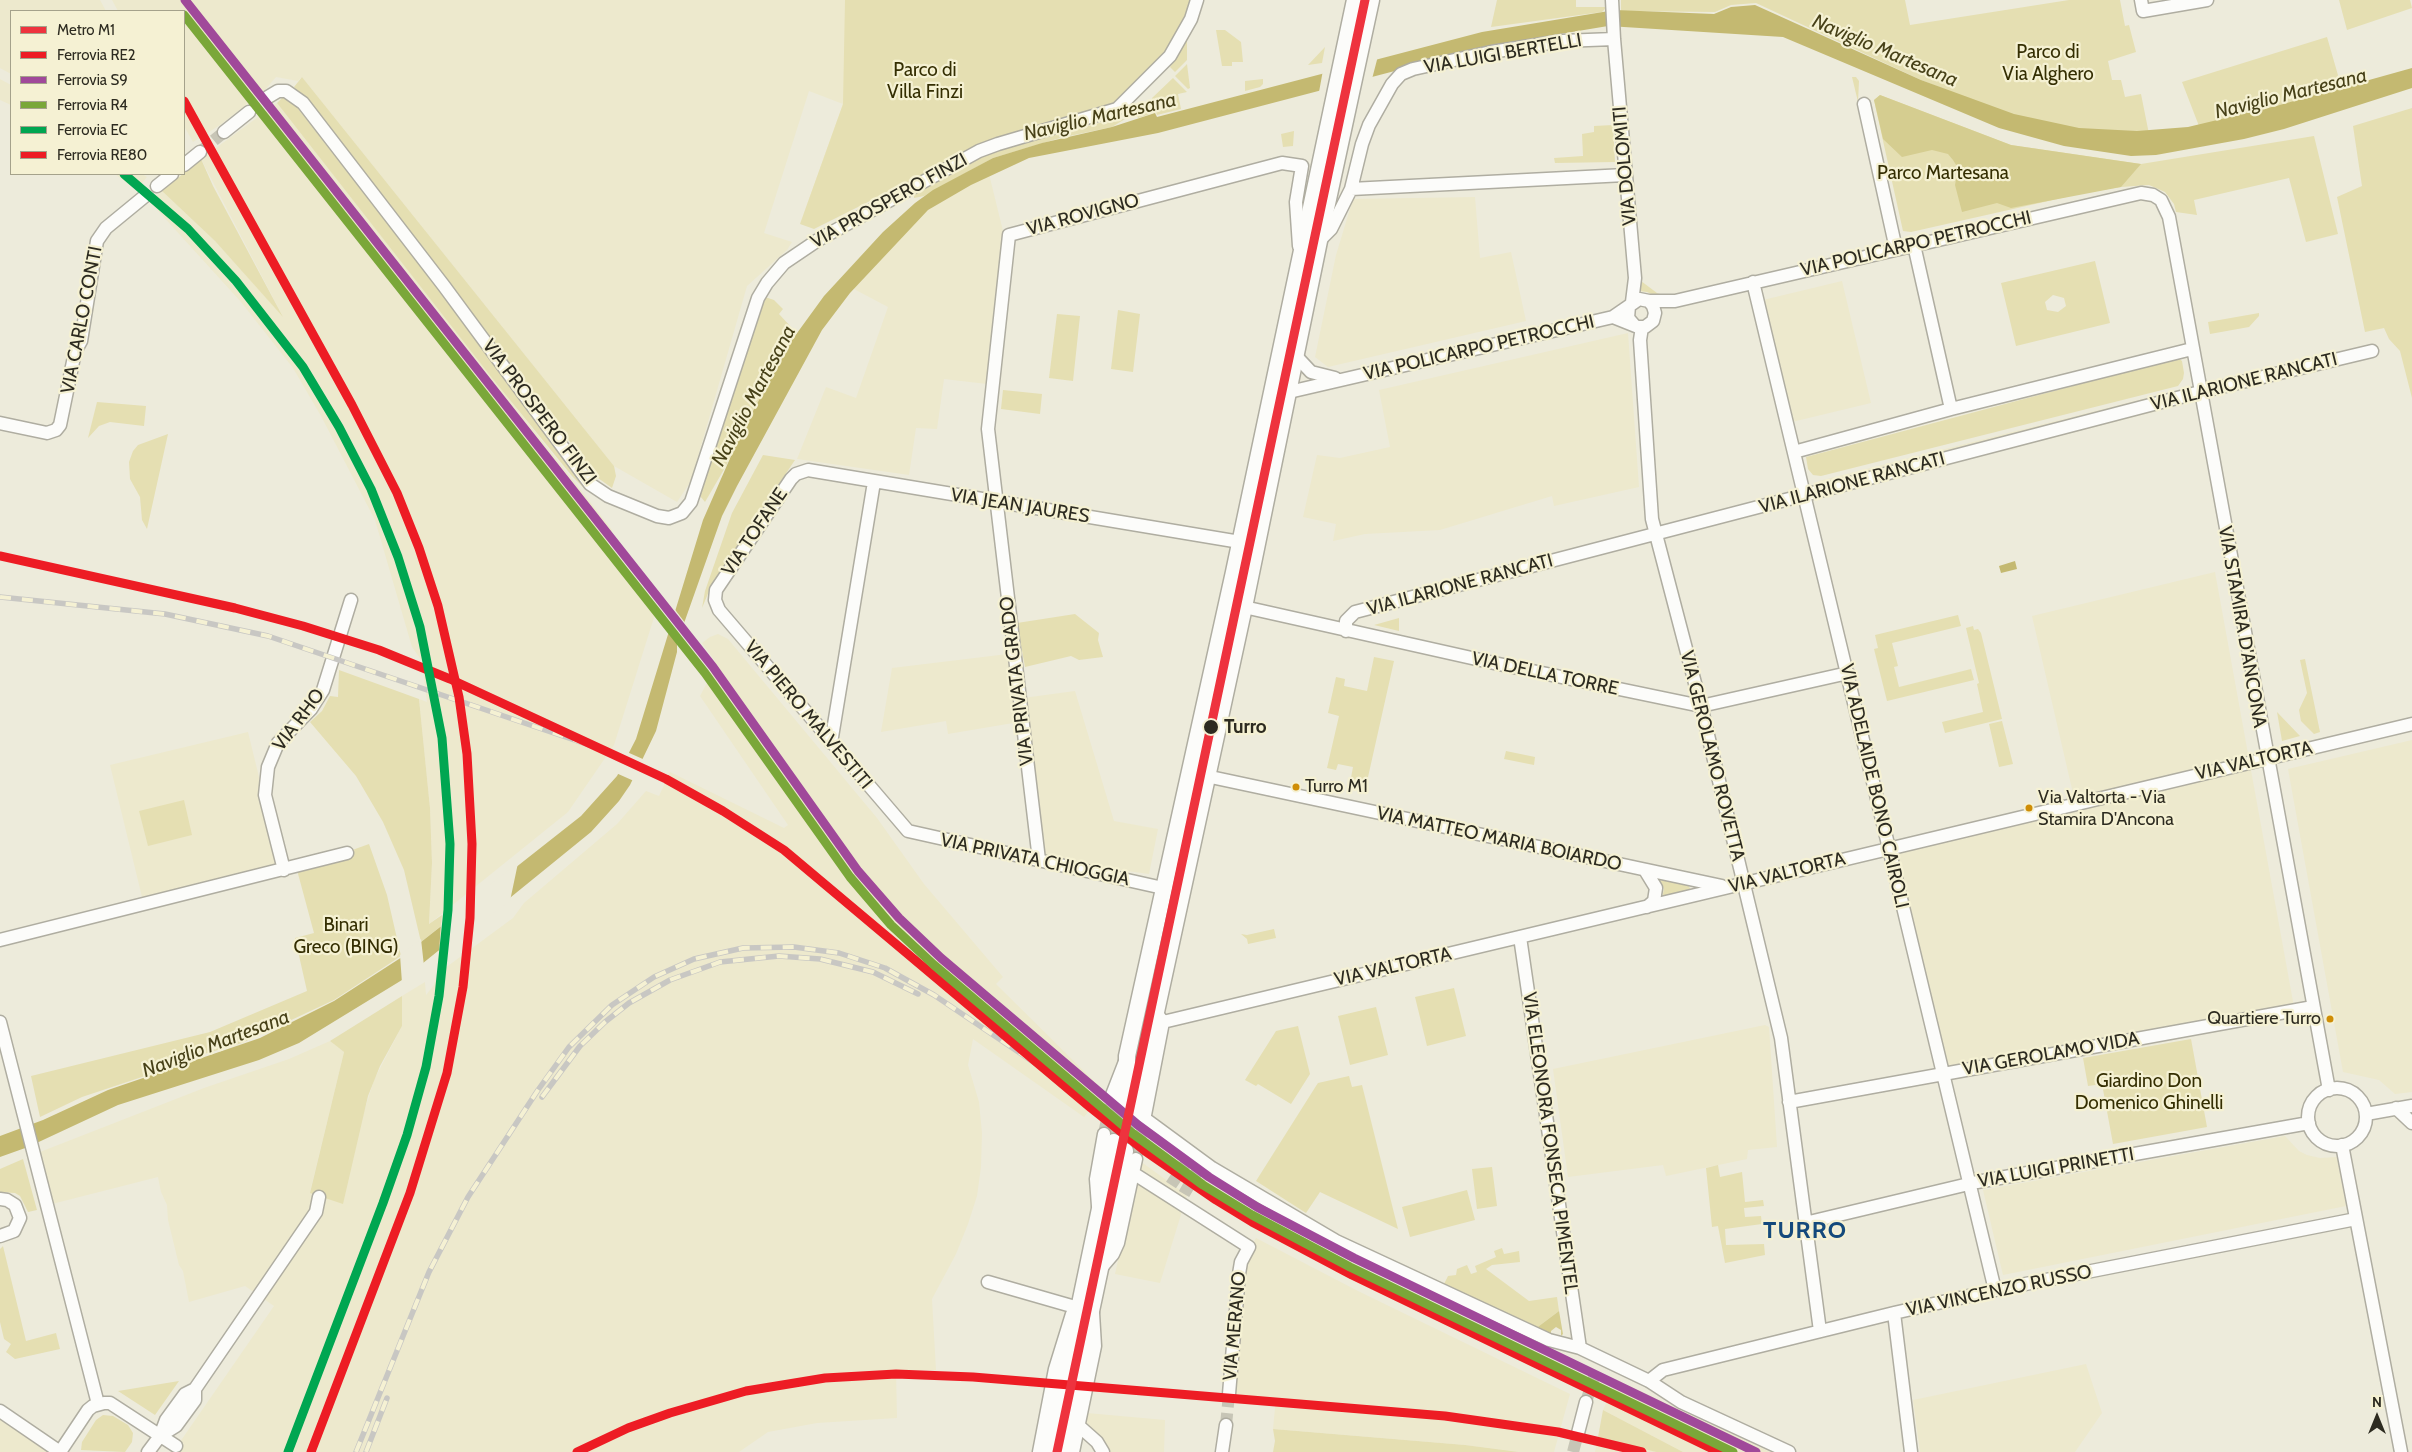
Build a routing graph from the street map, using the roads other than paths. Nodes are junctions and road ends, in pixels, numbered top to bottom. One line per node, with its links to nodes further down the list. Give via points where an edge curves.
1 (1197, 0): 8 (street, VIA PROSPERO FINZI, via 1170,56 1117,109 984,149 839,228 784,263 758,298 691,502 678,515 664,518 608,496 586,479 444,286 303,103 286,91 278,91)
2 (1354, 0): 23 (main road)
3 (1371, 0): 20 (main road)
4 (2207, 0): 6 (street)
5 (1612, 3): 7 (street, VIA DOLOMITI)
6 (2142, 5)
7 (1614, 34): 15 (street, VIA DOLOMITI); 17 (street, VIA LUIGI BERTELLI, via 1461,57 1404,73 1392,84 1369,125)
8 (268, 97)
9 (1864, 104): 22 (street)
10 (249, 112): 11 (street)
11 (224, 132)
12 (200, 152): 13 (street)
13 (185, 163)
14 (171, 175): 16 (street)
15 (1625, 175): 17 (street); 27 (street, VIA DOLOMITI, via 1635,278)
16 (157, 186)
17 (1351, 190): 20 (street, VIA LUIGI BERTELLI, via 1331,229)
18 (145, 196): 38 (street, VIA CARLO CONTI, via 108,225 99,238 81,341 60,425 53,432 44,433)
19 (2157, 197): 21 (street, VIA POLICARPO PETROCCHI, via 2141,193); 31 (street, VIA STAMIRA D'ANCONA, via 2169,217)
20 (1319, 241): 33 (main road)
21 (1914, 245): 22 (street, VIA POLICARPO PETROCCHI); 37 (street)
22 (1896, 249): 24 (street, VIA POLICARPO PETROCCHI)
23 (1298, 272): 43 (street, VIA ROVIGNO, via 1296,202 1302,166 1278,163 1009,235 988,429); 45 (main road)
24 (1753, 282): 26 (street, VIA POLICARPO PETROCCHI); 39 (street, VIA ADELAIDE BONO CAIROLI)
25 (1649, 301): 26 (street, VIA POLICARPO PETROCCHI); 27 (street, via 1639,299); 29 (street, via 1655,310)
26 (1675, 301): 29 (street, VIA POLICARPO PETROCCHI)
27 (1631, 304): 28 (street, VIA POLICARPO PETROCCHI); 30 (street, VIA DOLOMITI, via 1628,318)
28 (1612, 317): 30 (street, VIA POLICARPO PETROCCHI); 34 (street, VIA POLICARPO PETROCCHI)
29 (1654, 317): 30 (street, via 1651,323)
30 (1638, 326): 44 (street, VIA DOLOMITI, via 1652,519)
31 (2192, 349): 36 (street, VIA STAMIRA D'ANCONA); 37 (street)
32 (2372, 351): 36 (street, VIA ILARIONE RANCATI)
33 (1296, 356): 34 (street, VIA POLICARPO PETROCCHI, via 1315,374); 35 (main road)
34 (1345, 379): 35 (street, VIA POLICARPO PETROCCHI)
35 (1289, 392): 48 (main road)
36 (2200, 392): 42 (street, VIA ILARIONE RANCATI); 54 (street, VIA STAMIRA D'ANCONA)
37 (1951, 409): 39 (street)
38 (0, 423)
39 (1794, 452): 42 (street, VIA ADELAIDE BONO CAIROLI)
40 (801, 472): 41 (street, VIA JEAN JAURES, via 808,470); 46 (street, VIA TOFANE, via 791,479)
41 (874, 482): 43 (street, VIA JEAN JAURES); 53 (street)
42 (1804, 495): 44 (street, VIA ILARIONE RANCATI); 50 (street, VIA ADELAIDE BONO CAIROLI)
43 (996, 502): 45 (street, VIA JEAN JAURES); 60 (street, VIA PRIVATA GRADO)
44 (1656, 534): 49 (street, VIA ILARIONE RANCATI, via 1355,612 1348,618); 51 (street, VIA GEROLAMO ROVETTA)
45 (1240, 542): 55 (main road)
46 (714, 596): 53 (street, VIA PIERO MALVESTITI, via 719,610)
47 (350, 600): 61 (street, VIA RHO, via 323,690 311,710 278,743 268,767 266,798)
48 (1244, 607): 49 (street, VIA DELLA TORRE); 56 (main road)
49 (1346, 631): 51 (street, VIA DELLA TORRE)
50 (1848, 673): 51 (street, VIA DELLA TORRE); 58 (street, VIA ADELAIDE BONO CAIROLI)
51 (1701, 706): 63 (street, VIA GEROLAMO ROVETTA)
52 (2412, 724): 54 (street, VIA VALTORTA)
53 (831, 743): 57 (street, VIA PIERO MALVESTITI)
54 (2266, 758): 58 (street, VIA VALTORTA); 70 (street, VIA STAMIRA D'ANCONA)
55 (1189, 772): 56 (main road); 65 (main road)
56 (1206, 776): 62 (street, VIA MATTEO MARIA BOIARDO); 66 (main road)
57 (908, 831): 60 (street, VIA PRIVATA CHIOGGIA)
58 (1889, 848): 63 (street, VIA VALTORTA); 73 (street, VIA ADELAIDE BONO CAIROLI)
59 (347, 854): 61 (street)
60 (1039, 860): 65 (street, VIA PRIVATA CHIOGGIA)
61 (284, 870): 69 (street)
62 (1645, 870): 64 (street, VIA MATTEO MARIA BOIARDO); 67 (street, VIA MATTEO MARIA BOIARDO, via 1656,888 1654,901)
63 (1743, 884): 64 (street, VIA VALTORTA); 75 (street, VIA GEROLAMO ROVETTA, via 1781,1038)
64 (1727, 887): 67 (street, VIA VALTORTA)
65 (1163, 888): 66 (main road); 78 (main road, via 1127,1056)
66 (1182, 893): 71 (main road)
67 (1647, 907): 68 (street, VIA VALTORTA)
68 (1520, 937): 71 (street, VIA VALTORTA); 99 (street, VIA ELEONORA FONSECA PIMENTEL)
69 (0, 940)
70 (2313, 1007): 73 (street, VIA GEROLAMO VIDA); 74 (street, VIA STAMIRA D'ANCONA)
71 (1159, 1017): 78 (main road)
72 (0, 1022): 103 (street)
73 (1943, 1073): 75 (street, VIA GEROLAMO VIDA); 85 (street, VIA ADELAIDE BONO CAIROLI)
74 (2329, 1090): 79 (street, via 2343,1089 2353,1093); 80 (street, via 2312,1102)
75 (1789, 1102): 89 (street, VIA GEROLAMO ROVETTA)
76 (2412, 1106): 77 (street)
77 (2396, 1108): 79 (street); 81 (street)
78 (1131, 1110): 99 (street, via 1202,1163 1336,1241 1548,1340)
79 (2366, 1114): 82 (street, via 2361,1133)
80 (2309, 1123): 82 (street, via 2320,1141); 85 (street, VIA LUIGI PRINETTI)
81 (2412, 1123)
82 (2342, 1146): 88 (street)
83 (1120, 1147): 84 (street); 91 (main road); 93 (main road, via 1099,1210)
84 (1133, 1173): 91 (street, via 1118,1243); 101 (street, VIA MERANO, via 1168,1189 1249,1247 1239,1271)
85 (1970, 1183): 89 (street, VIA LUIGI PRINETTI); 94 (street, VIA ADELAIDE BONO CAIROLI)
86 (319, 1198): 108 (street, via 316,1212 195,1389 185,1394 166,1420)
87 (0, 1199): 90 (street, via 15,1205 20,1218 14,1231)
88 (2356, 1218): 94 (street, VIA VINCENZO RUSSO); 120 (street)
89 (1805, 1223): 98 (street, VIA GEROLAMO ROVETTA)
90 (0, 1236)
91 (1100, 1268): 96 (main road)
92 (988, 1282): 95 (street)
93 (1082, 1288): 95 (street); 113 (main road)
94 (1995, 1290): 97 (street, VIA VINCENZO RUSSO)
95 (1075, 1307): 112 (street, via 1055,1369)
96 (1092, 1308): 106 (street, via 1095,1346); 114 (main road)
97 (1894, 1313): 98 (street, VIA VINCENZO RUSSO); 119 (street)
98 (1820, 1331): 100 (street, VIA VINCENZO RUSSO, via 1663,1370)
99 (1580, 1348): 100 (street, via 1599,1365)
100 (1650, 1381): 118 (street, via 1678,1401)
101 (1229, 1394)
102 (1586, 1402): 107 (street)
103 (98, 1404): 108 (street, via 110,1403); 110 (street, via 88,1410)
104 (0, 1411): 110 (street)
105 (1226, 1425): 117 (street)
106 (1079, 1426): 115 (street); 116 (street)
107 (1578, 1433)
108 (160, 1436): 109 (street); 111 (street)
109 (176, 1446)
110 (60, 1452)
111 (148, 1452)
112 (1039, 1452)
113 (1049, 1452)
114 (1061, 1452)
115 (1073, 1452)
116 (1103, 1452)
117 (1222, 1452)
118 (1789, 1452)
119 (1911, 1452)
120 (2400, 1452)

